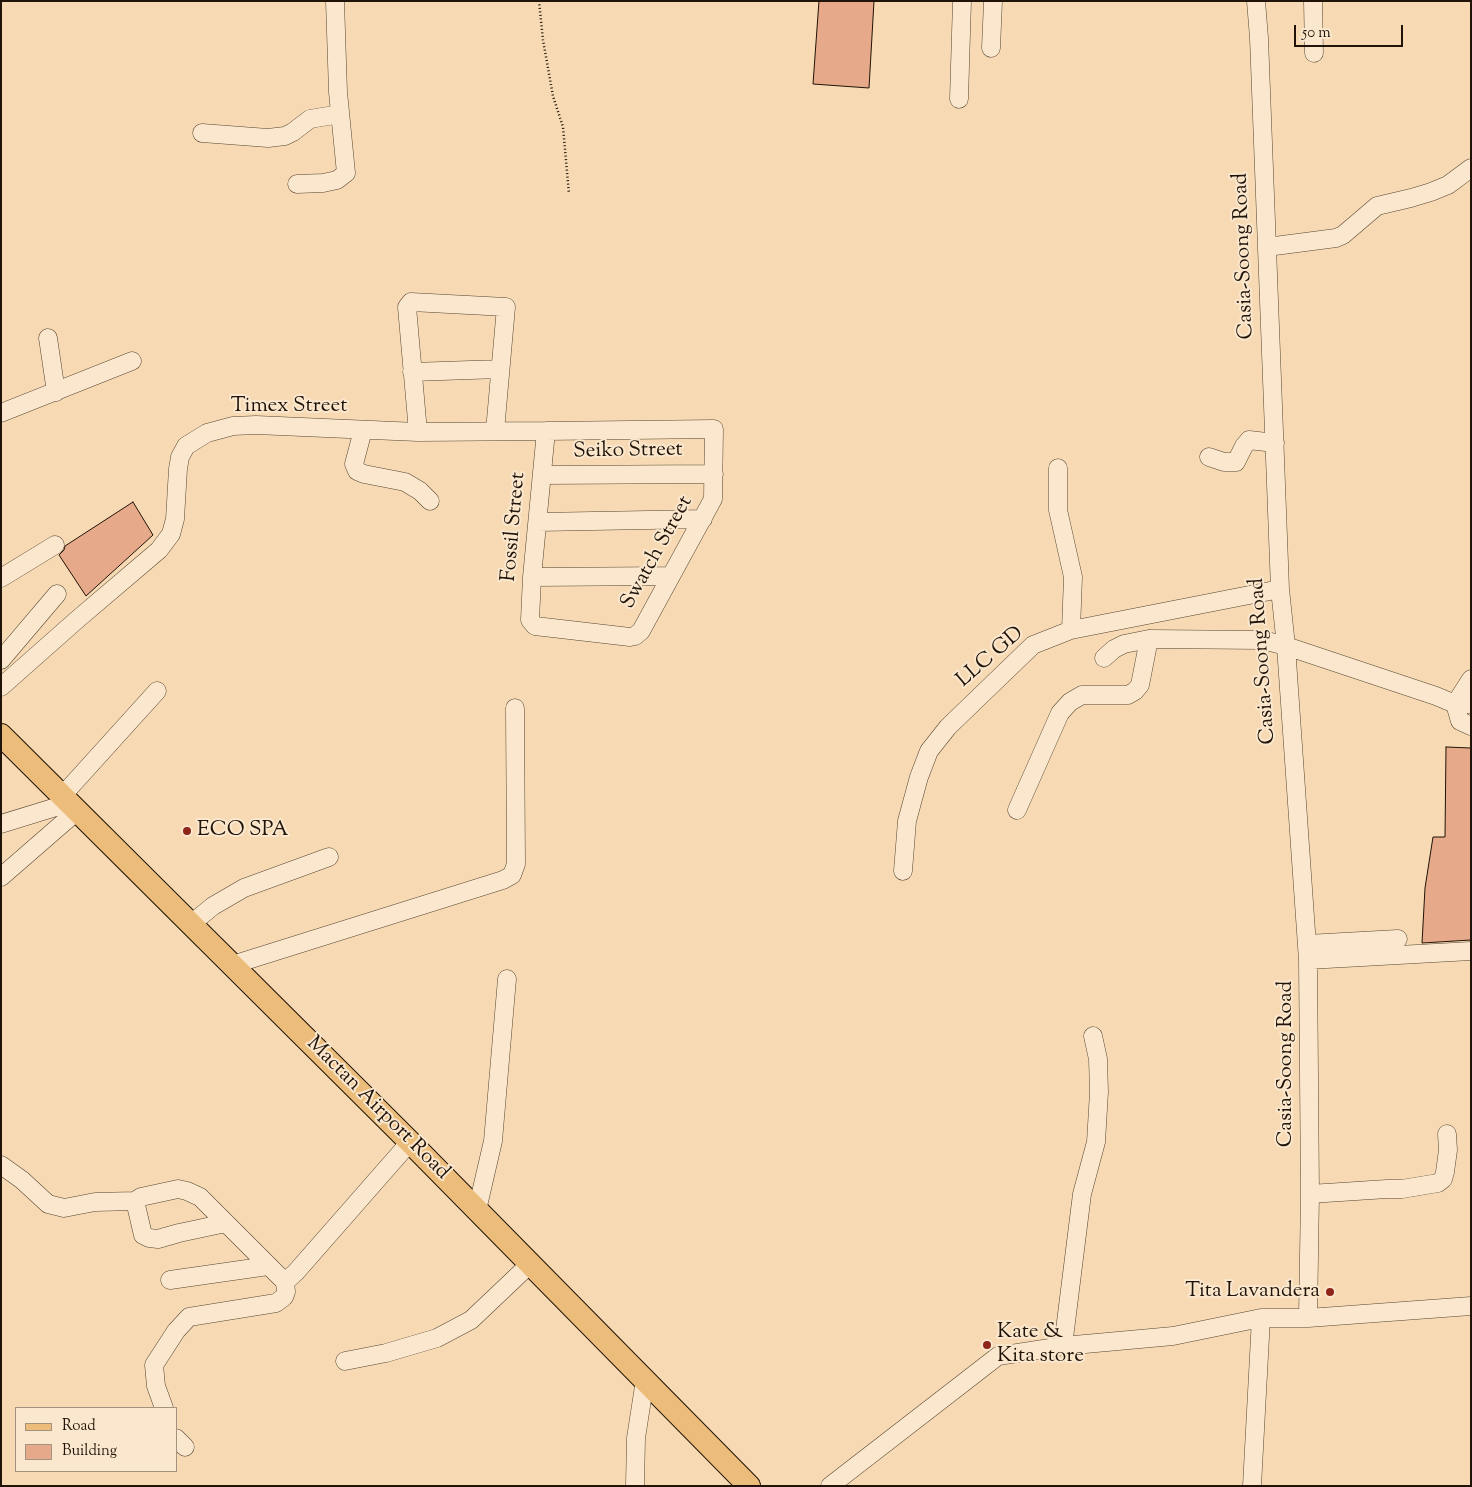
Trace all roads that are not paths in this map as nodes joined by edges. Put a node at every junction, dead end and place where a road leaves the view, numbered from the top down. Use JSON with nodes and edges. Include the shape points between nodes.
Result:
{"nodes":[{"id":1,"x":335,"y":1,"type":"edge"},
{"id":2,"x":962,"y":1,"type":"edge"},
{"id":3,"x":993,"y":1,"type":"edge"},
{"id":4,"x":1256,"y":1,"type":"edge"},
{"id":5,"x":1313,"y":1,"type":"edge"},
{"id":6,"x":990,"y":48,"type":"dead end"},
{"id":7,"x":1314,"y":54,"type":"dead end"},
{"id":8,"x":959,"y":99,"type":"dead end"},
{"id":9,"x":340,"y":114,"type":"junction"},
{"id":10,"x":202,"y":133,"type":"dead end"},
{"id":11,"x":1471,"y":168,"type":"edge"},
{"id":12,"x":297,"y":184,"type":"dead end"},
{"id":13,"x":1268,"y":247,"type":"junction"},
{"id":14,"x":48,"y":338,"type":"dead end"},
{"id":15,"x":132,"y":361,"type":"dead end"},
{"id":16,"x":500,"y":369,"type":"junction"},
{"id":17,"x":412,"y":372,"type":"junction"},
{"id":18,"x":56,"y":392,"type":"junction"},
{"id":19,"x":1,"y":413,"type":"edge"},
{"id":20,"x":714,"y":429,"type":"joint"},
{"id":21,"x":363,"y":430,"type":"junction"},
{"id":22,"x":495,"y":431,"type":"junction"},
{"id":23,"x":546,"y":431,"type":"junction"},
{"id":24,"x":418,"y":432,"type":"junction"},
{"id":25,"x":1275,"y":443,"type":"junction"},
{"id":26,"x":1209,"y":458,"type":"dead end"},
{"id":27,"x":1058,"y":468,"type":"dead end"},
{"id":28,"x":714,"y":474,"type":"junction"},
{"id":29,"x":542,"y":475,"type":"junction"},
{"id":30,"x":430,"y":501,"type":"dead end"},
{"id":31,"x":703,"y":519,"type":"junction"},
{"id":32,"x":538,"y":522,"type":"junction"},
{"id":33,"x":55,"y":544,"type":"dead end"},
{"id":34,"x":671,"y":576,"type":"junction"},
{"id":35,"x":532,"y":577,"type":"junction"},
{"id":36,"x":1,"y":578,"type":"edge"},
{"id":37,"x":1280,"y":590,"type":"junction"},
{"id":38,"x":57,"y":594,"type":"dead end"},
{"id":39,"x":535,"y":626,"type":"joint"},
{"id":40,"x":1071,"y":630,"type":"junction"},
{"id":41,"x":1149,"y":639,"type":"junction"},
{"id":42,"x":1286,"y":646,"type":"junction"},
{"id":43,"x":1104,"y":658,"type":"dead end"},
{"id":44,"x":1,"y":660,"type":"edge"},
{"id":45,"x":1471,"y":679,"type":"edge"},
{"id":46,"x":1,"y":687,"type":"edge"},
{"id":47,"x":158,"y":691,"type":"dead end"},
{"id":48,"x":1463,"y":704,"type":"edge"},
{"id":49,"x":515,"y":708,"type":"dead end"},
{"id":50,"x":1471,"y":726,"type":"edge"},
{"id":51,"x":1,"y":736,"type":"edge"},
{"id":52,"x":69,"y":803,"type":"junction"},
{"id":53,"x":1017,"y":810,"type":"dead end"},
{"id":54,"x":1,"y":824,"type":"edge"},
{"id":55,"x":329,"y":857,"type":"dead end"},
{"id":56,"x":903,"y":871,"type":"dead end"},
{"id":57,"x":1,"y":877,"type":"edge"},
{"id":58,"x":190,"y":924,"type":"junction"},
{"id":59,"x":1398,"y":939,"type":"dead end"},
{"id":60,"x":1471,"y":951,"type":"edge"},
{"id":61,"x":1308,"y":952,"type":"junction"},
{"id":62,"x":232,"y":965,"type":"junction"},
{"id":63,"x":507,"y":979,"type":"dead end"},
{"id":64,"x":1093,"y":1036,"type":"dead end"},
{"id":65,"x":1447,"y":1134,"type":"dead end"},
{"id":66,"x":410,"y":1142,"type":"junction"},
{"id":67,"x":1,"y":1165,"type":"edge"},
{"id":68,"x":1310,"y":1194,"type":"junction"},
{"id":69,"x":135,"y":1201,"type":"junction"},
{"id":70,"x":477,"y":1210,"type":"junction"},
{"id":71,"x":226,"y":1223,"type":"junction"},
{"id":72,"x":530,"y":1264,"type":"junction"},
{"id":73,"x":268,"y":1266,"type":"junction"},
{"id":74,"x":170,"y":1280,"type":"dead end"},
{"id":75,"x":285,"y":1282,"type":"junction"},
{"id":76,"x":1471,"y":1306,"type":"edge"},
{"id":77,"x":1261,"y":1318,"type":"junction"},
{"id":78,"x":1308,"y":1318,"type":"junction"},
{"id":79,"x":1064,"y":1346,"type":"junction"},
{"id":80,"x":344,"y":1361,"type":"dead end"},
{"id":81,"x":645,"y":1380,"type":"junction"},
{"id":82,"x":164,"y":1407,"type":"edge"},
{"id":83,"x":635,"y":1486,"type":"edge"},
{"id":84,"x":749,"y":1486,"type":"edge"},
{"id":85,"x":830,"y":1486,"type":"edge"},
{"id":86,"x":1252,"y":1486,"type":"edge"}],
"edges":[{"from":1,"to":9,"type":"street"},
{"from":2,"to":8,"type":"street"},
{"from":3,"to":6,"type":"street"},
{"from":4,"to":13,"type":"street","name":"Casia-Soong Road"},
{"from":5,"to":7,"type":"street"},
{"from":9,"to":10,"type":"street","via":[[310,119],[285,136],[268,138]]},
{"from":9,"to":12,"type":"street","via":[[346,173],[337,180]]},
{"from":11,"to":13,"type":"street","via":[[1448,185],[1431,192],[1377,206],[1336,238]]},
{"from":13,"to":25,"type":"street","name":"Casia-Soong Road"},
{"from":14,"to":18,"type":"street"},
{"from":15,"to":18,"type":"street"},
{"from":16,"to":17,"type":"street"},
{"from":16,"to":17,"type":"street","via":[[506,307],[411,302],[407,307]]},
{"from":16,"to":22,"type":"street"},
{"from":17,"to":24,"type":"street"},
{"from":18,"to":19,"type":"street"},
{"from":20,"to":23,"type":"street","name":"Timex Street"},
{"from":20,"to":28,"type":"street","name":"Swatch Street"},
{"from":21,"to":24,"type":"street","name":"Timex Street"},
{"from":21,"to":30,"type":"street","via":[[354,464],[357,471],[404,482]]},
{"from":21,"to":46,"type":"street","name":"Timex Street","via":[[233,426],[207,433],[186,446],[178,469],[173,527],[159,550]]},
{"from":22,"to":23,"type":"street","name":"Timex Street"},
{"from":22,"to":24,"type":"street","name":"Timex Street"},
{"from":23,"to":29,"type":"street","name":"Fossil Street"},
{"from":25,"to":26,"type":"street","via":[[1249,440],[1236,462]]},
{"from":25,"to":37,"type":"street","name":"Casia-Soong Road"},
{"from":27,"to":40,"type":"street","via":[[1058,510],[1073,577]]},
{"from":28,"to":29,"type":"street","name":"Seiko Street"},
{"from":28,"to":31,"type":"street","name":"Swatch Street","via":[[713,499]]},
{"from":29,"to":32,"type":"street","name":"Fossil Street"},
{"from":31,"to":32,"type":"street"},
{"from":31,"to":34,"type":"street","name":"Swatch Street"},
{"from":32,"to":35,"type":"street","name":"Fossil Street"},
{"from":33,"to":36,"type":"street"},
{"from":34,"to":35,"type":"street"},
{"from":34,"to":39,"type":"street","name":"Swatch Street","via":[[642,631],[635,636]]},
{"from":35,"to":39,"type":"street","name":"Fossil Street","via":[[530,620]]},
{"from":37,"to":40,"type":"street","name":"LLC GD"},
{"from":37,"to":42,"type":"street","name":"Casia-Soong Road"},
{"from":38,"to":44,"type":"street"},
{"from":40,"to":56,"type":"street","name":"LLC GD","via":[[1033,645],[948,727],[929,751],[907,821]]},
{"from":41,"to":42,"type":"street","via":[[1263,640]]},
{"from":41,"to":43,"type":"street","via":[[1124,644]]},
{"from":41,"to":53,"type":"street","via":[[1140,685],[1135,691],[1128,695],[1082,695],[1060,713]]},
{"from":42,"to":48,"type":"street"},
{"from":42,"to":61,"type":"street","name":"Casia-Soong Road"},
{"from":45,"to":48,"type":"street"},
{"from":47,"to":52,"type":"street"},
{"from":48,"to":50,"type":"street","via":[[1460,721]]},
{"from":49,"to":62,"type":"street","via":[[516,864],[512,875]]},
{"from":51,"to":52,"type":"main road","name":"Mactan Airport Road"},
{"from":52,"to":54,"type":"street"},
{"from":52,"to":57,"type":"street"},
{"from":52,"to":58,"type":"main road","name":"Mactan Airport Road"},
{"from":55,"to":58,"type":"street","via":[[244,888]]},
{"from":58,"to":62,"type":"main road","name":"Mactan Airport Road"},
{"from":59,"to":61,"type":"street"},
{"from":60,"to":61,"type":"street"},
{"from":61,"to":68,"type":"street","name":"Casia-Soong Road"},
{"from":62,"to":66,"type":"main road","name":"Mactan Airport Road"},
{"from":63,"to":70,"type":"street","via":[[494,1141]]},
{"from":64,"to":79,"type":"street","via":[[1098,1059],[1099,1092],[1096,1142],[1082,1194]]},
{"from":65,"to":68,"type":"street","via":[[1445,1172],[1438,1183],[1402,1189]]},
{"from":66,"to":70,"type":"main road","name":"Mactan Airport Road"},
{"from":66,"to":75,"type":"street"},
{"from":67,"to":69,"type":"street","via":[[48,1204],[64,1208],[95,1202]]},
{"from":68,"to":78,"type":"street","name":"Casia-Soong Road"},
{"from":69,"to":71,"type":"street","via":[[141,1196],[178,1189],[187,1191],[200,1197]]},
{"from":69,"to":71,"type":"street","via":[[143,1234],[149,1238],[158,1239]]},
{"from":70,"to":72,"type":"main road","name":"Mactan Airport Road"},
{"from":71,"to":73,"type":"street"},
{"from":72,"to":80,"type":"street","via":[[471,1320],[437,1338]]},
{"from":72,"to":81,"type":"main road","name":"Mactan Airport Road"},
{"from":73,"to":74,"type":"street"},
{"from":73,"to":75,"type":"street"},
{"from":75,"to":82,"type":"street","via":[[284,1297],[276,1303],[189,1317],[176,1330],[154,1365],[156,1386]]},
{"from":76,"to":78,"type":"street"},
{"from":77,"to":78,"type":"street"},
{"from":77,"to":79,"type":"street","via":[[1173,1336]]},
{"from":77,"to":86,"type":"street"},
{"from":79,"to":85,"type":"street","via":[[998,1356]]},
{"from":81,"to":83,"type":"street","via":[[636,1438]]},
{"from":81,"to":84,"type":"main road","name":"Mactan Airport Road"}]}
